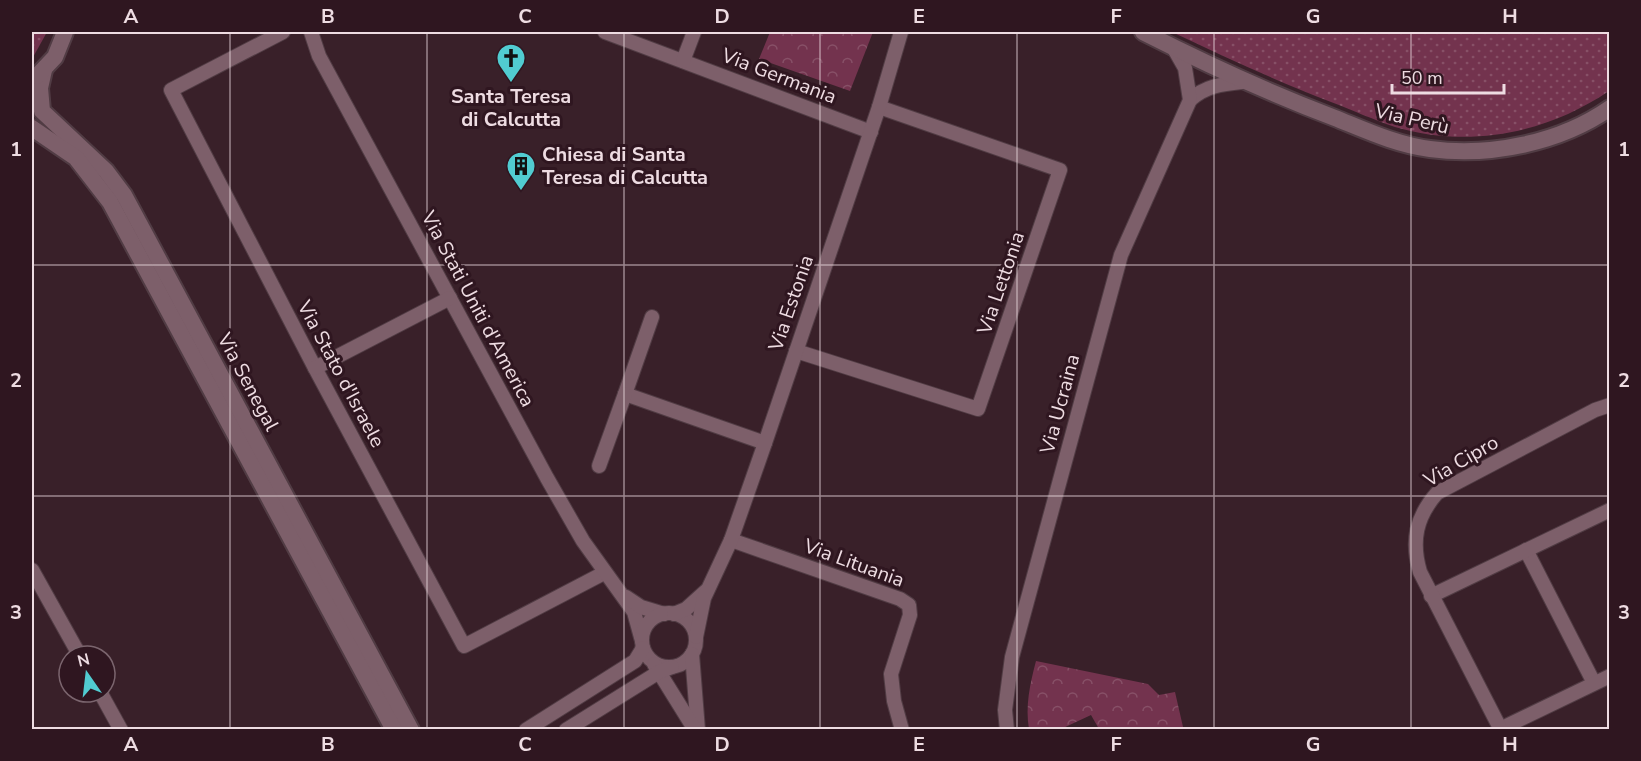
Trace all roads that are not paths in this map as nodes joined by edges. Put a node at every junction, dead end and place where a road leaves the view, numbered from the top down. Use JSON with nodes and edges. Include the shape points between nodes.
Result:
{"nodes":[{"id":1,"x":65,"y":32,"type":"edge"},
{"id":2,"x":283,"y":32,"type":"edge"},
{"id":3,"x":311,"y":32,"type":"edge"},
{"id":4,"x":605,"y":32,"type":"edge"},
{"id":5,"x":694,"y":32,"type":"edge"},
{"id":6,"x":901,"y":32,"type":"edge"},
{"id":7,"x":1143,"y":32,"type":"edge"},
{"id":8,"x":1173,"y":47,"type":"junction"},
{"id":9,"x":683,"y":61,"type":"junction"},
{"id":10,"x":38,"y":75,"type":"edge"},
{"id":11,"x":1242,"y":82,"type":"junction"},
{"id":12,"x":1190,"y":100,"type":"junction"},
{"id":13,"x":879,"y":107,"type":"junction"},
{"id":14,"x":1610,"y":108,"type":"edge"},
{"id":15,"x":32,"y":128,"type":"edge"},
{"id":16,"x":871,"y":132,"type":"junction"},
{"id":17,"x":450,"y":298,"type":"junction"},
{"id":18,"x":652,"y":317,"type":"dead end"},
{"id":19,"x":796,"y":351,"type":"junction"},
{"id":20,"x":315,"y":368,"type":"junction"},
{"id":21,"x":625,"y":394,"type":"junction"},
{"id":22,"x":1610,"y":405,"type":"edge"},
{"id":23,"x":765,"y":443,"type":"junction"},
{"id":24,"x":599,"y":466,"type":"dead end"},
{"id":25,"x":1610,"y":510,"type":"edge"},
{"id":26,"x":731,"y":540,"type":"junction"},
{"id":27,"x":1526,"y":550,"type":"junction"},
{"id":28,"x":32,"y":570,"type":"edge"},
{"id":29,"x":604,"y":573,"type":"junction"},
{"id":30,"x":711,"y":585,"type":"junction"},
{"id":31,"x":625,"y":596,"type":"junction"},
{"id":32,"x":1431,"y":596,"type":"junction"},
{"id":33,"x":669,"y":614,"type":"junction"},
{"id":34,"x":696,"y":637,"type":"junction"},
{"id":35,"x":73,"y":644,"type":"edge"},
{"id":36,"x":643,"y":644,"type":"junction"},
{"id":37,"x":692,"y":654,"type":"junction"},
{"id":38,"x":659,"y":671,"type":"junction"},
{"id":39,"x":1610,"y":676,"type":"edge"},
{"id":40,"x":1594,"y":683,"type":"junction"},
{"id":41,"x":107,"y":704,"type":"edge"},
{"id":42,"x":121,"y":729,"type":"edge"},
{"id":43,"x":394,"y":729,"type":"edge"},
{"id":44,"x":411,"y":729,"type":"edge"},
{"id":45,"x":526,"y":729,"type":"edge"},
{"id":46,"x":566,"y":729,"type":"edge"},
{"id":47,"x":697,"y":729,"type":"edge"},
{"id":48,"x":902,"y":729,"type":"edge"},
{"id":49,"x":1007,"y":729,"type":"edge"},
{"id":50,"x":1501,"y":729,"type":"edge"}],
"edges":[{"from":1,"to":10,"type":"main road","via":[[55,57]]},
{"from":2,"to":20,"type":"street","name":"Via Stato d'Israele","via":[[171,90]]},
{"from":3,"to":17,"type":"street","name":"Via Stati Uniti d'America","via":[[319,56]]},
{"from":4,"to":9,"type":"street","name":"Via Germania"},
{"from":5,"to":9,"type":"street"},
{"from":6,"to":13,"type":"street","name":"Via Estonia"},
{"from":7,"to":8,"type":"main road"},
{"from":8,"to":11,"type":"main road","name":"Via Perù"},
{"from":8,"to":12,"type":"street","via":[[1187,74]]},
{"from":9,"to":16,"type":"street","name":"Via Germania"},
{"from":10,"to":44,"type":"main road","name":"Via Senegal","via":[[42,111],[106,171],[124,195]]},
{"from":11,"to":12,"type":"street","via":[[1211,87]]},
{"from":11,"to":14,"type":"main road","name":"Via Perù","via":[[1374,134],[1429,149],[1455,151],[1496,149],[1552,136]]},
{"from":12,"to":49,"type":"street","name":"Via Ucraina","via":[[1121,255],[1012,657],[1005,710]]},
{"from":13,"to":16,"type":"street","name":"Via Estonia"},
{"from":13,"to":19,"type":"street","name":"Via Lettonia","via":[[1060,170],[978,409]]},
{"from":15,"to":43,"type":"main road","name":"Via Senegal","via":[[76,158],[110,202]]},
{"from":16,"to":19,"type":"street","name":"Via Estonia"},
{"from":17,"to":20,"type":"street"},
{"from":17,"to":29,"type":"street","name":"Via Stati Uniti d'America","via":[[547,478]]},
{"from":18,"to":21,"type":"street"},
{"from":19,"to":23,"type":"street","name":"Via Estonia"},
{"from":20,"to":29,"type":"street","name":"Via Stato d'Israele","via":[[464,646]]},
{"from":21,"to":23,"type":"street"},
{"from":21,"to":24,"type":"street"},
{"from":22,"to":32,"type":"street","name":"Via Cipro","via":[[1437,493],[1423,509],[1414,540],[1415,554]]},
{"from":23,"to":26,"type":"street","name":"Via Estonia"},
{"from":25,"to":27,"type":"street"},
{"from":26,"to":30,"type":"street","name":"Via Estonia"},
{"from":26,"to":48,"type":"street","name":"Via Lituania","via":[[909,605],[910,615],[891,674]]},
{"from":27,"to":32,"type":"street"},
{"from":27,"to":40,"type":"street"},
{"from":28,"to":35,"type":"street"},
{"from":29,"to":31,"type":"street","name":"Via Stati Uniti d'America"},
{"from":30,"to":33,"type":"street","name":"Via Estonia","via":[[686,609]]},
{"from":30,"to":34,"type":"street","name":"Via Estonia","via":[[704,598]]},
{"from":31,"to":33,"type":"street","name":"Via Stati Uniti d'America","via":[[641,607]]},
{"from":31,"to":36,"type":"street","name":"Via Stati Uniti d'America","via":[[640,625]]},
{"from":32,"to":50,"type":"street","name":"Via Cipro"},
{"from":33,"to":34,"type":"street","via":[[689,622]]},
{"from":33,"to":36,"type":"street","via":[[648,623]]},
{"from":34,"to":37,"type":"street"},
{"from":36,"to":38,"type":"street"},
{"from":36,"to":45,"type":"street","via":[[635,661]]},
{"from":37,"to":38,"type":"street","via":[[687,660]]},
{"from":37,"to":47,"type":"street"},
{"from":38,"to":46,"type":"street"},
{"from":38,"to":47,"type":"street"},
{"from":39,"to":40,"type":"street"},
{"from":40,"to":50,"type":"street"},
{"from":41,"to":42,"type":"street"}]}
